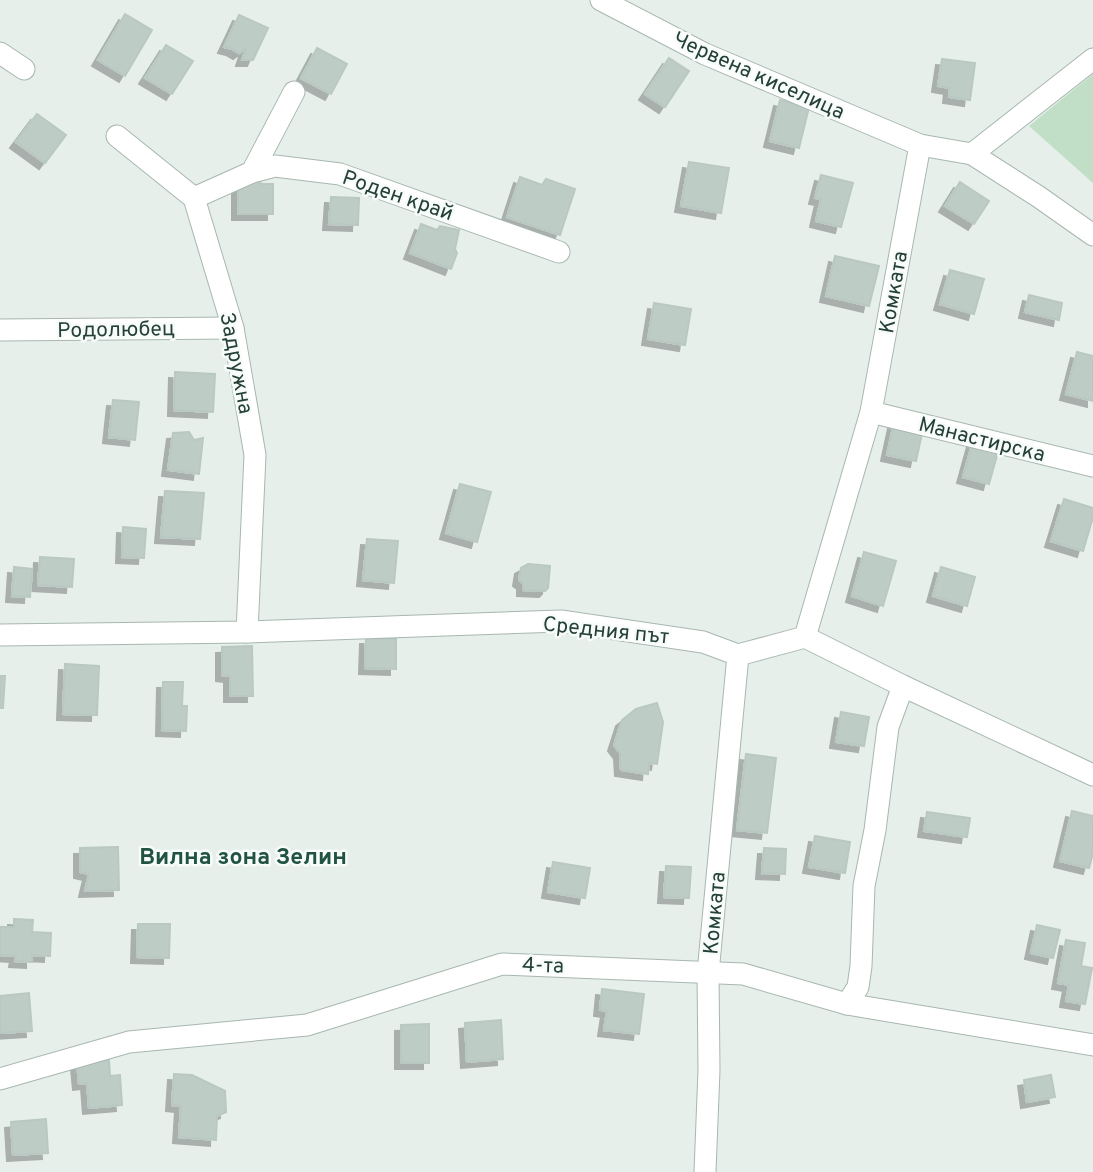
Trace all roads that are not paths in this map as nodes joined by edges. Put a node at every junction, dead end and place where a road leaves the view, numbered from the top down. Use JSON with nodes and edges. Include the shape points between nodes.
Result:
{"nodes":[{"id":1,"x":601,"y":0,"type":"edge"},
{"id":2,"x":0,"y":53,"type":"edge"},
{"id":3,"x":1093,"y":59,"type":"edge"},
{"id":4,"x":23,"y":69,"type":"dead end"},
{"id":5,"x":294,"y":92,"type":"dead end"},
{"id":6,"x":117,"y":136,"type":"dead end"},
{"id":7,"x":920,"y":145,"type":"junction"},
{"id":8,"x":972,"y":154,"type":"junction"},
{"id":9,"x":252,"y":172,"type":"junction"},
{"id":10,"x":194,"y":198,"type":"junction"},
{"id":11,"x":1093,"y":235,"type":"edge"},
{"id":12,"x":559,"y":252,"type":"dead end"},
{"id":13,"x":233,"y":328,"type":"junction"},
{"id":14,"x":0,"y":330,"type":"edge"},
{"id":15,"x":871,"y":412,"type":"junction"},
{"id":16,"x":1093,"y":467,"type":"edge"},
{"id":17,"x":247,"y":632,"type":"junction"},
{"id":18,"x":0,"y":635,"type":"edge"},
{"id":19,"x":806,"y":637,"type":"junction"},
{"id":20,"x":738,"y":655,"type":"junction"},
{"id":21,"x":903,"y":685,"type":"junction"},
{"id":22,"x":1093,"y":775,"type":"edge"},
{"id":23,"x":708,"y":973,"type":"junction"},
{"id":24,"x":846,"y":1004,"type":"junction"},
{"id":25,"x":1093,"y":1045,"type":"edge"},
{"id":26,"x":0,"y":1079,"type":"edge"},
{"id":27,"x":705,"y":1172,"type":"edge"}],
"edges":[{"from":1,"to":7,"type":"street","name":"Червена киселица","via":[[705,54]]},
{"from":2,"to":4,"type":"street"},
{"from":3,"to":8,"type":"street"},
{"from":5,"to":9,"type":"street"},
{"from":6,"to":10,"type":"street"},
{"from":7,"to":8,"type":"street"},
{"from":7,"to":15,"type":"street","name":"Комката"},
{"from":8,"to":11,"type":"street"},
{"from":9,"to":10,"type":"street","name":"Роден край"},
{"from":9,"to":12,"type":"street","name":"Роден край","via":[[275,166],[340,174]]},
{"from":10,"to":13,"type":"street","name":"Задружна"},
{"from":13,"to":14,"type":"street","name":"Родолюбец"},
{"from":13,"to":17,"type":"street","name":"Задружна","via":[[255,455]]},
{"from":15,"to":16,"type":"street","name":"Манастирска"},
{"from":15,"to":19,"type":"street","name":"Комката"},
{"from":17,"to":18,"type":"street","name":"Средния път"},
{"from":17,"to":20,"type":"street","name":"Средния път","via":[[561,621],[703,642]]},
{"from":19,"to":20,"type":"street"},
{"from":19,"to":21,"type":"street"},
{"from":20,"to":23,"type":"street","name":"Комката"},
{"from":21,"to":22,"type":"street"},
{"from":21,"to":24,"type":"street","via":[[888,727],[864,886],[858,987]]},
{"from":23,"to":24,"type":"street","name":"4-та","via":[[743,974]]},
{"from":23,"to":26,"type":"street","name":"4-та","via":[[502,964],[307,1025],[130,1042]]},
{"from":23,"to":27,"type":"street","name":"Комката"},
{"from":24,"to":25,"type":"street","name":"4-та"}]}
